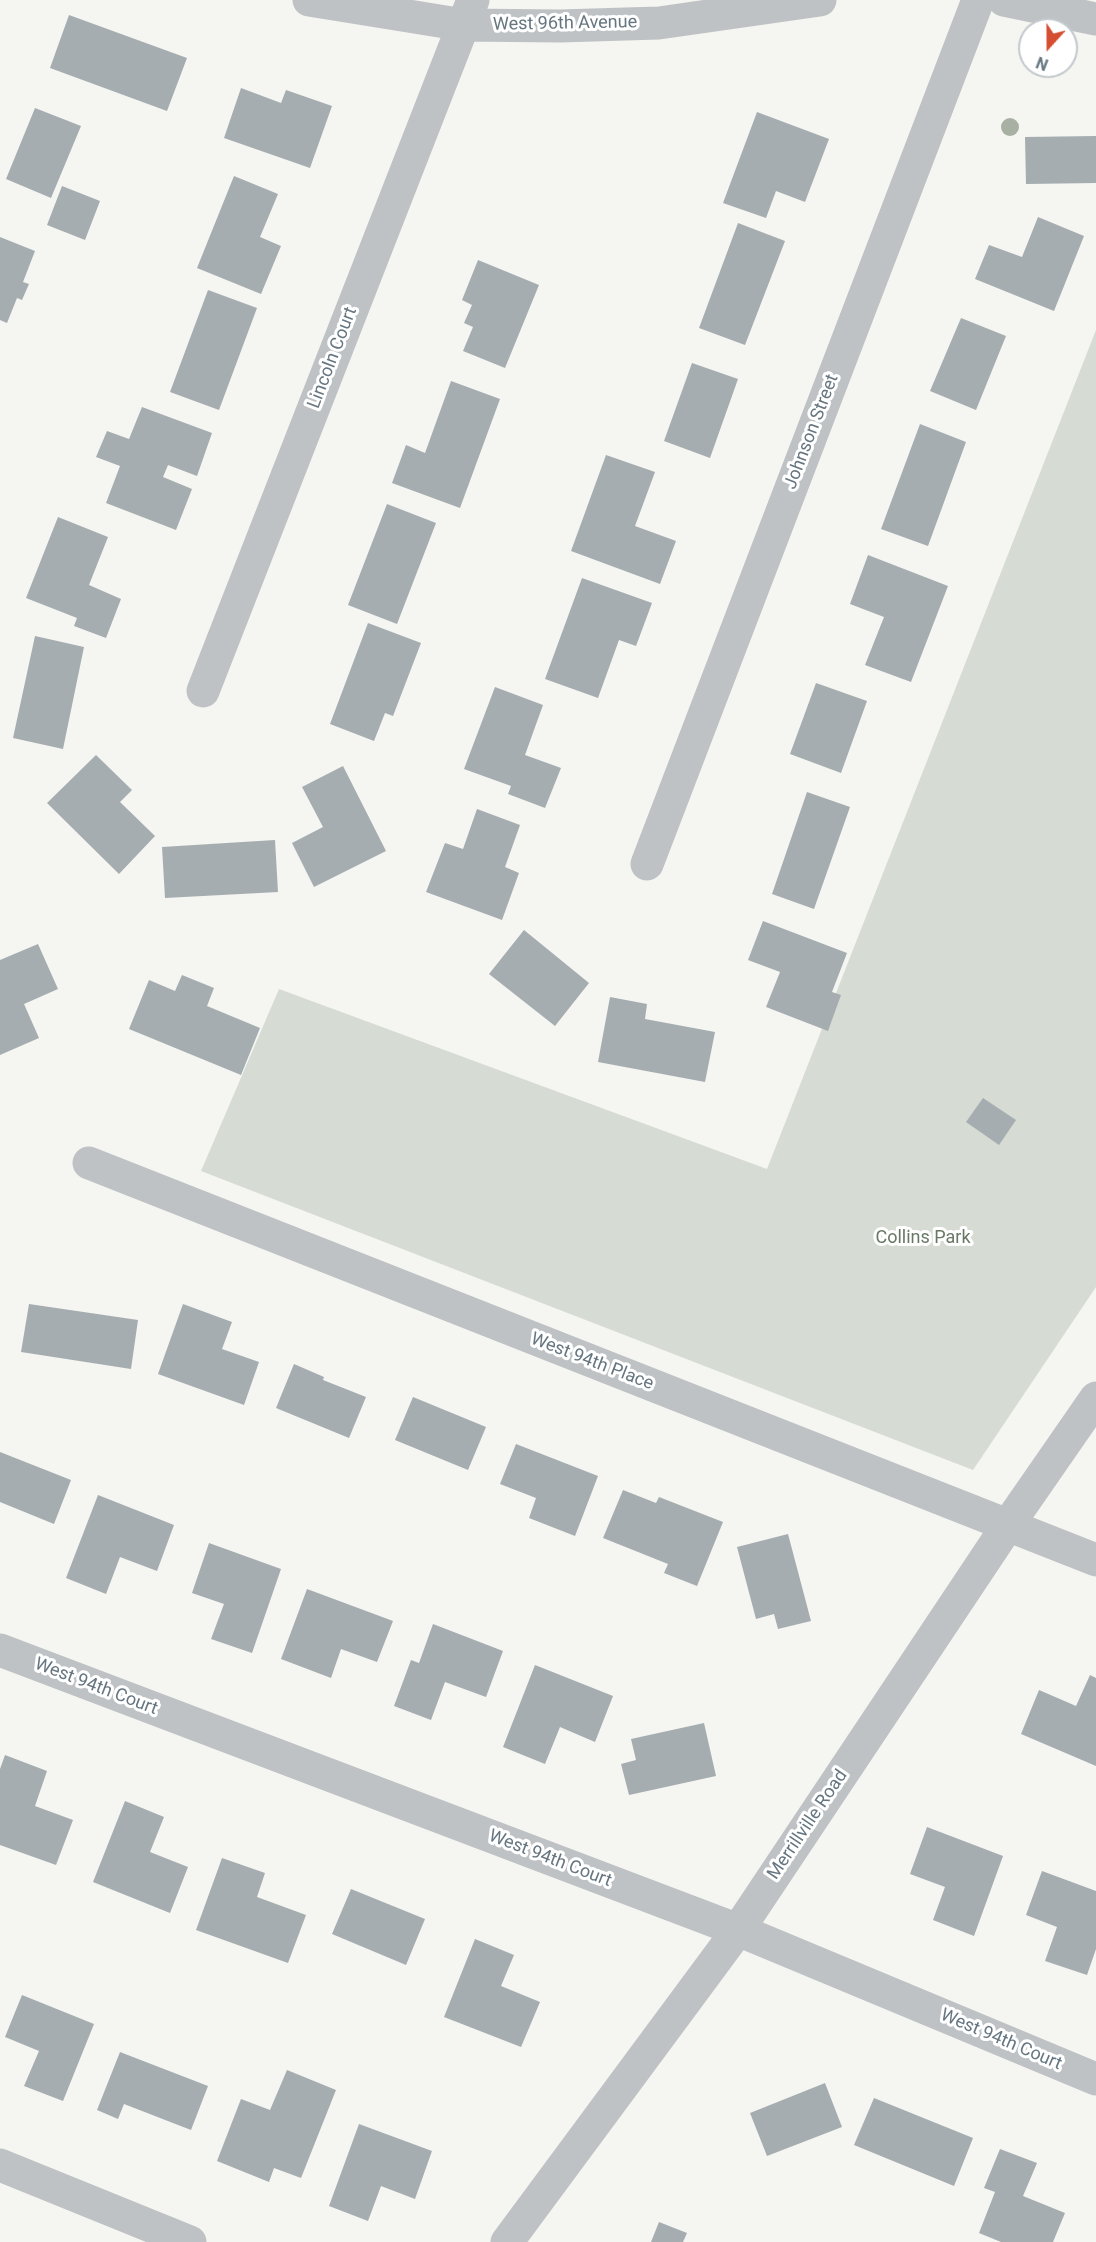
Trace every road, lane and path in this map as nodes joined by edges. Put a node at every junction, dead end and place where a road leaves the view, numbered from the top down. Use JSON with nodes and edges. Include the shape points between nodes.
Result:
{"nodes":[{"id":1,"x":309,"y":0,"type":"edge"},
{"id":2,"x":820,"y":0,"type":"edge"},
{"id":3,"x":978,"y":0,"type":"edge"},
{"id":4,"x":1004,"y":0,"type":"edge"},
{"id":5,"x":468,"y":12,"type":"edge"},
{"id":6,"x":1096,"y":19,"type":"edge"},
{"id":7,"x":203,"y":691,"type":"dead end"},
{"id":8,"x":647,"y":864,"type":"dead end"},
{"id":9,"x":89,"y":1163,"type":"dead end"},
{"id":10,"x":1096,"y":1398,"type":"edge"},
{"id":11,"x":1008,"y":1525,"type":"junction"},
{"id":12,"x":1096,"y":1560,"type":"edge"},
{"id":13,"x":0,"y":1650,"type":"edge"},
{"id":14,"x":738,"y":1930,"type":"junction"},
{"id":15,"x":1096,"y":2079,"type":"edge"},
{"id":16,"x":0,"y":2165,"type":"edge"},
{"id":17,"x":190,"y":2242,"type":"edge"},
{"id":18,"x":507,"y":2242,"type":"edge"}],
"edges":[{"from":1,"to":5,"type":"street","name":"West 96th Avenue"},
{"from":2,"to":5,"type":"street","name":"West 96th Avenue","via":[[659,23],[560,26]]},
{"from":3,"to":8,"type":"street","name":"Johnson Street"},
{"from":4,"to":6,"type":"street"},
{"from":5,"to":7,"type":"street","name":"Lincoln Court"},
{"from":9,"to":11,"type":"street","name":"West 94th Place"},
{"from":10,"to":11,"type":"street","name":"Merrillville Road"},
{"from":11,"to":12,"type":"street","name":"West 94th Place"},
{"from":11,"to":14,"type":"street","name":"Merrillville Road"},
{"from":13,"to":14,"type":"street","name":"West 94th Court"},
{"from":14,"to":15,"type":"street","name":"West 94th Court"},
{"from":14,"to":18,"type":"street","name":"Merrillville Road"},
{"from":16,"to":17,"type":"street"}]}
